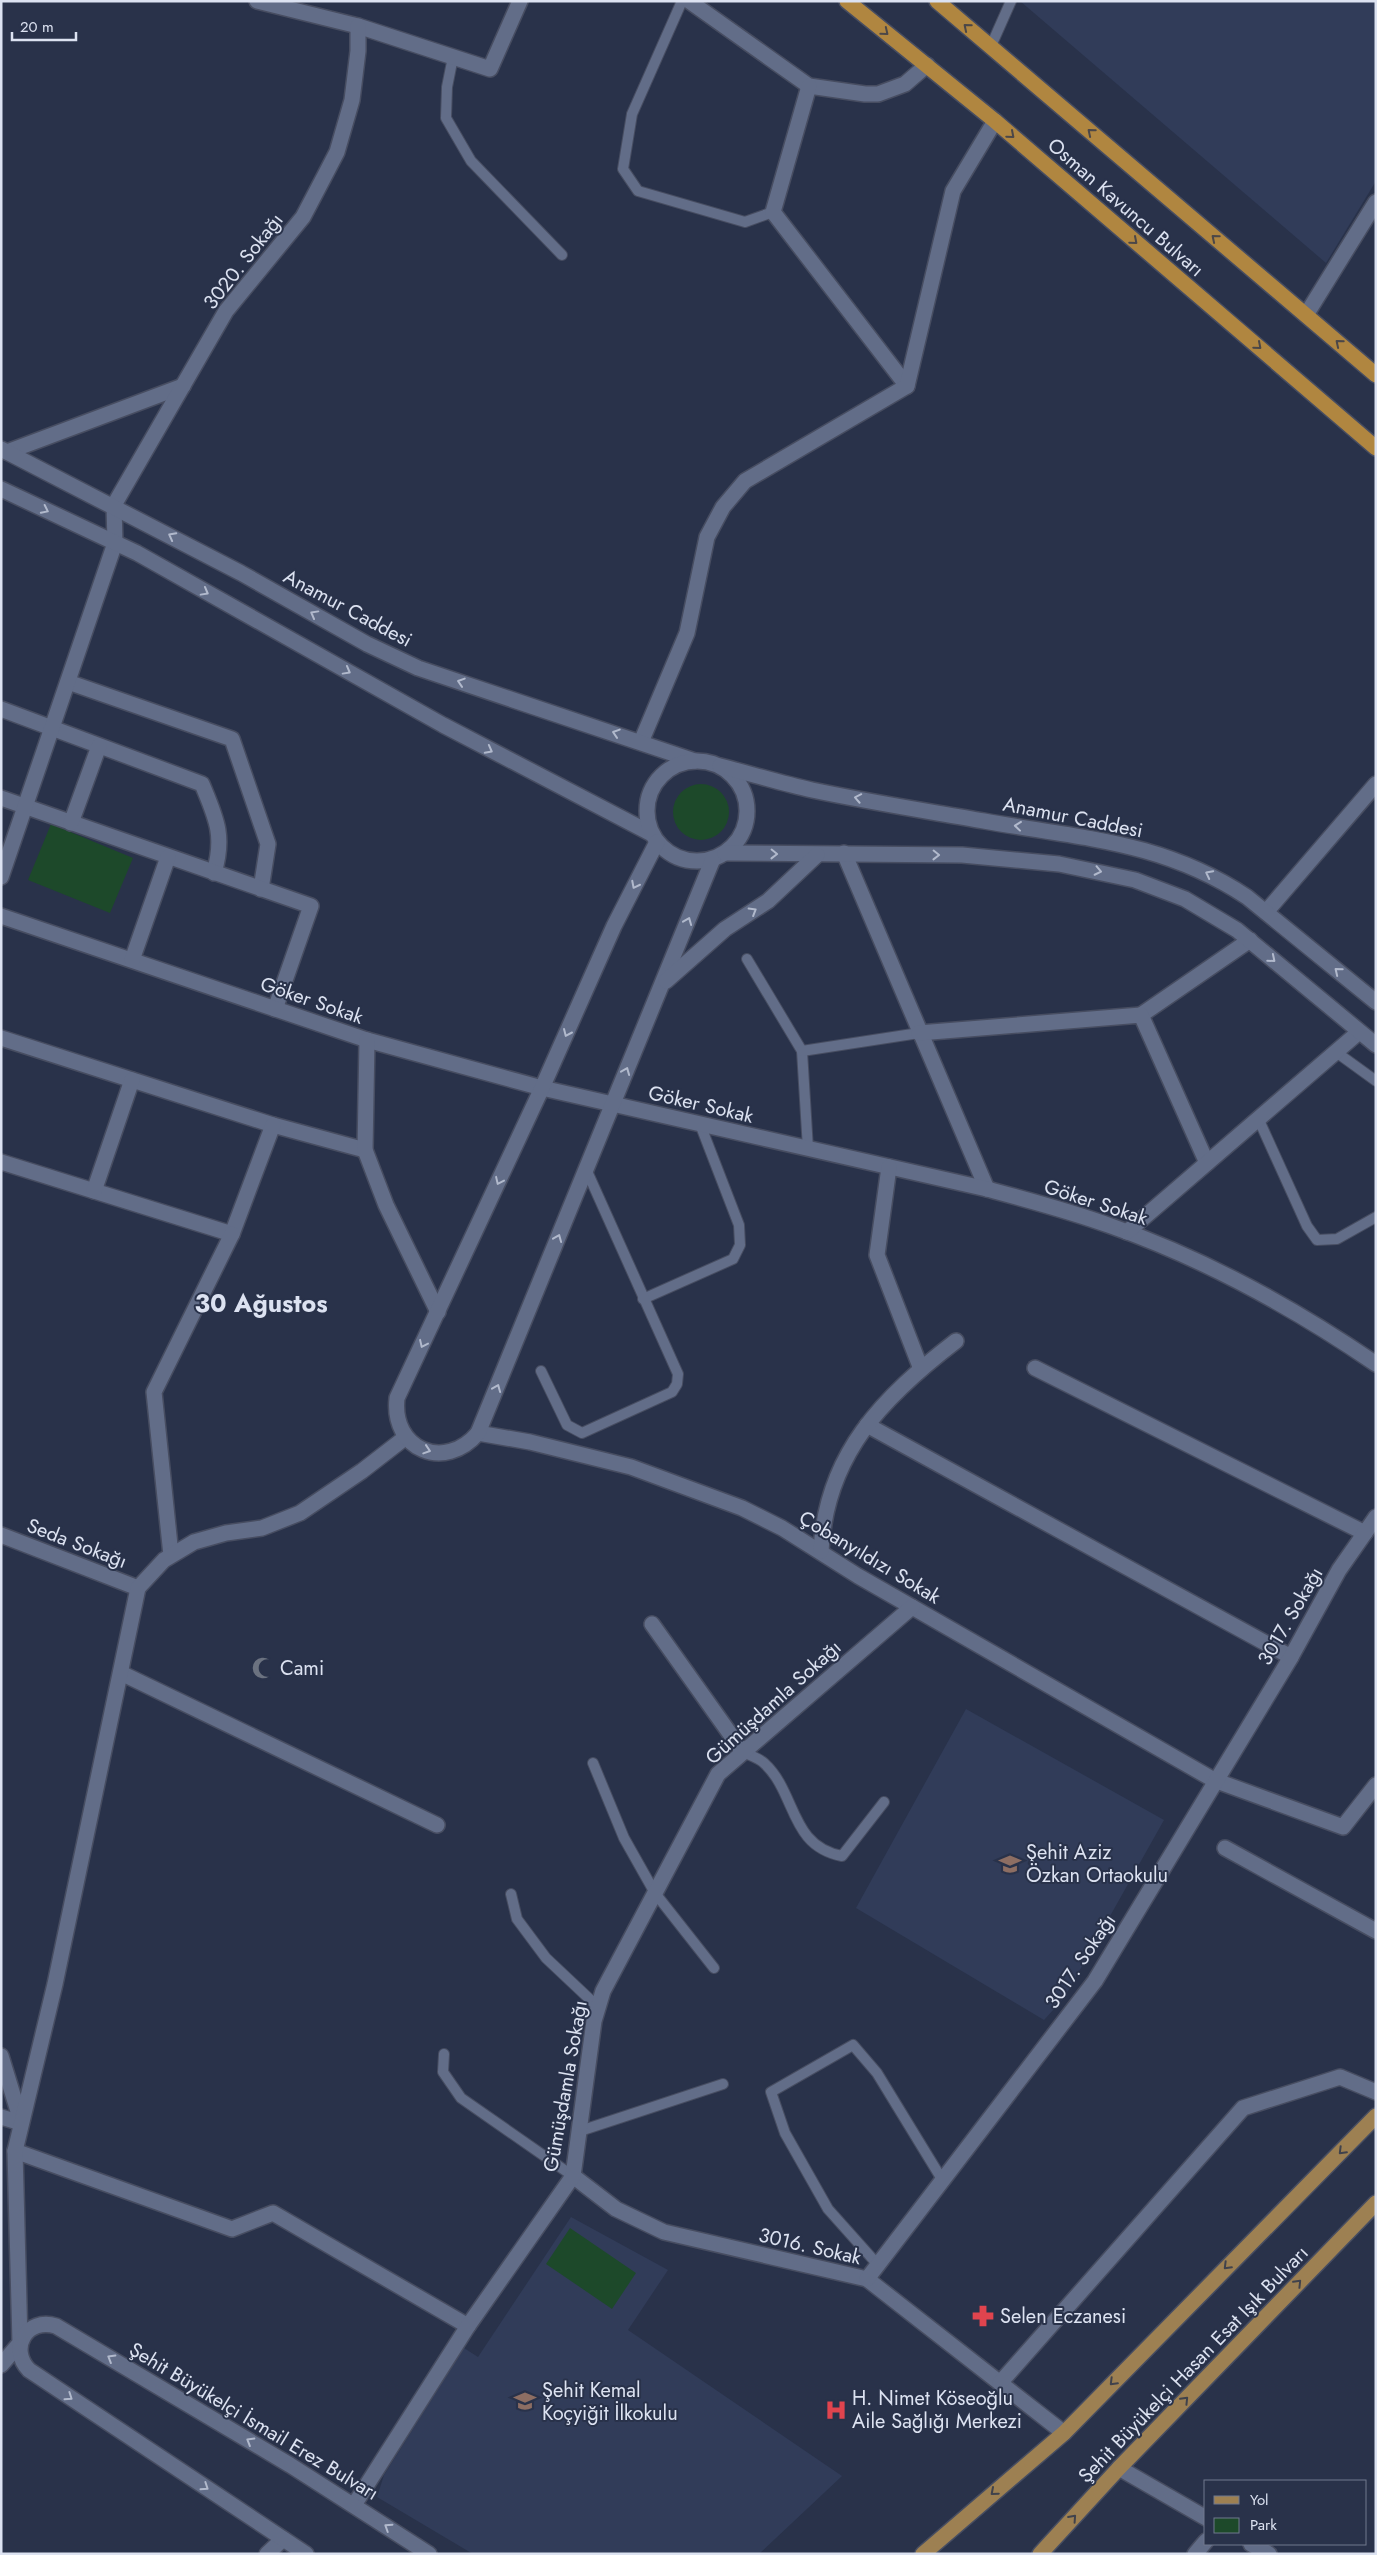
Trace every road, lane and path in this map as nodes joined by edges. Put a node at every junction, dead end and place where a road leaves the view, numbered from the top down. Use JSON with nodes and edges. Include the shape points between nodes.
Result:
{"nodes":[{"id":1,"x":257,"y":1,"type":"edge"},
{"id":2,"x":520,"y":1,"type":"edge"},
{"id":3,"x":682,"y":1,"type":"edge"},
{"id":4,"x":689,"y":1,"type":"edge"},
{"id":5,"x":847,"y":1,"type":"edge"},
{"id":6,"x":937,"y":1,"type":"edge"},
{"id":7,"x":1011,"y":1,"type":"edge"},
{"id":8,"x":358,"y":26,"type":"junction"},
{"id":9,"x":991,"y":46,"type":"junction"},
{"id":10,"x":453,"y":57,"type":"junction"},
{"id":11,"x":927,"y":65,"type":"junction"},
{"id":12,"x":808,"y":86,"type":"junction"},
{"id":13,"x":995,"y":121,"type":"junction"},
{"id":14,"x":1376,"y":202,"type":"edge"},
{"id":15,"x":773,"y":212,"type":"junction"},
{"id":16,"x":562,"y":255,"type":"dead end"},
{"id":17,"x":1306,"y":315,"type":"junction"},
{"id":18,"x":1375,"y":371,"type":"edge"},
{"id":19,"x":183,"y":386,"type":"junction"},
{"id":20,"x":908,"y":386,"type":"junction"},
{"id":21,"x":1376,"y":448,"type":"edge"},
{"id":22,"x":4,"y":450,"type":"edge"},
{"id":23,"x":1,"y":489,"type":"edge"},
{"id":24,"x":114,"y":505,"type":"junction"},
{"id":25,"x":115,"y":543,"type":"junction"},
{"id":26,"x":68,"y":682,"type":"junction"},
{"id":27,"x":1,"y":709,"type":"edge"},
{"id":28,"x":52,"y":728,"type":"junction"},
{"id":29,"x":640,"y":742,"type":"junction"},
{"id":30,"x":99,"y":746,"type":"junction"},
{"id":31,"x":695,"y":761,"type":"junction"},
{"id":32,"x":720,"y":766,"type":"junction"},
{"id":33,"x":1376,"y":784,"type":"edge"},
{"id":34,"x":1,"y":798,"type":"edge"},
{"id":35,"x":25,"y":807,"type":"junction"},
{"id":36,"x":71,"y":823,"type":"junction"},
{"id":37,"x":655,"y":838,"type":"junction"},
{"id":38,"x":844,"y":853,"type":"junction"},
{"id":39,"x":817,"y":855,"type":"junction"},
{"id":40,"x":719,"y":856,"type":"junction"},
{"id":41,"x":168,"y":857,"type":"junction"},
{"id":42,"x":214,"y":873,"type":"junction"},
{"id":43,"x":1,"y":876,"type":"edge"},
{"id":44,"x":261,"y":889,"type":"junction"},
{"id":45,"x":1266,"y":912,"type":"junction"},
{"id":46,"x":1,"y":916,"type":"edge"},
{"id":47,"x":1250,"y":940,"type":"junction"},
{"id":48,"x":748,"y":959,"type":"dead end"},
{"id":49,"x":132,"y":960,"type":"junction"},
{"id":50,"x":661,"y":985,"type":"junction"},
{"id":51,"x":1376,"y":1002,"type":"edge"},
{"id":52,"x":276,"y":1009,"type":"junction"},
{"id":53,"x":1141,"y":1015,"type":"junction"},
{"id":54,"x":1359,"y":1032,"type":"junction"},
{"id":55,"x":919,"y":1033,"type":"junction"},
{"id":56,"x":1,"y":1038,"type":"edge"},
{"id":57,"x":367,"y":1040,"type":"junction"},
{"id":58,"x":1376,"y":1045,"type":"edge"},
{"id":59,"x":802,"y":1051,"type":"junction"},
{"id":60,"x":1336,"y":1052,"type":"junction"},
{"id":61,"x":132,"y":1080,"type":"junction"},
{"id":62,"x":1376,"y":1081,"type":"edge"},
{"id":63,"x":542,"y":1088,"type":"junction"},
{"id":64,"x":612,"y":1105,"type":"junction"},
{"id":65,"x":1258,"y":1118,"type":"junction"},
{"id":66,"x":700,"y":1124,"type":"junction"},
{"id":67,"x":273,"y":1125,"type":"junction"},
{"id":68,"x":808,"y":1149,"type":"junction"},
{"id":69,"x":366,"y":1150,"type":"junction"},
{"id":70,"x":1,"y":1162,"type":"edge"},
{"id":71,"x":1207,"y":1163,"type":"junction"},
{"id":72,"x":889,"y":1167,"type":"junction"},
{"id":73,"x":586,"y":1169,"type":"junction"},
{"id":74,"x":987,"y":1189,"type":"junction"},
{"id":75,"x":94,"y":1191,"type":"junction"},
{"id":76,"x":1376,"y":1217,"type":"edge"},
{"id":77,"x":1127,"y":1232,"type":"junction"},
{"id":78,"x":232,"y":1234,"type":"junction"},
{"id":79,"x":643,"y":1298,"type":"junction"},
{"id":80,"x":438,"y":1312,"type":"junction"},
{"id":81,"x":956,"y":1341,"type":"dead end"},
{"id":82,"x":1376,"y":1364,"type":"edge"},
{"id":83,"x":1035,"y":1368,"type":"dead end"},
{"id":84,"x":921,"y":1369,"type":"junction"},
{"id":85,"x":541,"y":1371,"type":"dead end"},
{"id":86,"x":867,"y":1425,"type":"junction"},
{"id":87,"x":478,"y":1433,"type":"junction"},
{"id":88,"x":406,"y":1437,"type":"junction"},
{"id":89,"x":1376,"y":1517,"type":"edge"},
{"id":90,"x":1364,"y":1533,"type":"junction"},
{"id":91,"x":1,"y":1535,"type":"edge"},
{"id":92,"x":821,"y":1551,"type":"junction"},
{"id":93,"x":171,"y":1556,"type":"junction"},
{"id":94,"x":138,"y":1588,"type":"junction"},
{"id":95,"x":912,"y":1608,"type":"junction"},
{"id":96,"x":652,"y":1624,"type":"dead end"},
{"id":97,"x":1291,"y":1657,"type":"junction"},
{"id":98,"x":121,"y":1673,"type":"junction"},
{"id":99,"x":743,"y":1752,"type":"junction"},
{"id":100,"x":593,"y":1763,"type":"dead end"},
{"id":101,"x":1214,"y":1780,"type":"junction"},
{"id":102,"x":1376,"y":1784,"type":"edge"},
{"id":103,"x":884,"y":1802,"type":"dead end"},
{"id":104,"x":436,"y":1825,"type":"dead end"},
{"id":105,"x":1225,"y":1848,"type":"dead end"},
{"id":106,"x":655,"y":1893,"type":"junction"},
{"id":107,"x":510,"y":1894,"type":"dead end"},
{"id":108,"x":1376,"y":1931,"type":"edge"},
{"id":109,"x":714,"y":1968,"type":"dead end"},
{"id":110,"x":598,"y":2007,"type":"junction"},
{"id":111,"x":444,"y":2054,"type":"dead end"},
{"id":112,"x":1,"y":2056,"type":"edge"},
{"id":113,"x":722,"y":2084,"type":"dead end"},
{"id":114,"x":1376,"y":2092,"type":"edge"},
{"id":115,"x":1376,"y":2116,"type":"edge"},
{"id":116,"x":1,"y":2117,"type":"edge"},
{"id":117,"x":21,"y":2123,"type":"junction"},
{"id":118,"x":580,"y":2131,"type":"junction"},
{"id":119,"x":15,"y":2151,"type":"junction"},
{"id":120,"x":573,"y":2176,"type":"junction"},
{"id":121,"x":943,"y":2181,"type":"junction"},
{"id":122,"x":1376,"y":2203,"type":"edge"},
{"id":123,"x":878,"y":2264,"type":"junction"},
{"id":124,"x":867,"y":2280,"type":"junction"},
{"id":125,"x":468,"y":2326,"type":"junction"},
{"id":126,"x":1,"y":2343,"type":"edge"},
{"id":127,"x":20,"y":2343,"type":"junction"},
{"id":128,"x":1,"y":2365,"type":"edge"},
{"id":129,"x":1000,"y":2383,"type":"junction"},
{"id":130,"x":1064,"y":2433,"type":"junction"},
{"id":131,"x":1119,"y":2468,"type":"junction"},
{"id":132,"x":354,"y":2505,"type":"junction"},
{"id":133,"x":1204,"y":2517,"type":"edge"},
{"id":134,"x":283,"y":2539,"type":"junction"},
{"id":135,"x":1204,"y":2543,"type":"edge"},
{"id":136,"x":1253,"y":2545,"type":"edge"},
{"id":137,"x":267,"y":2554,"type":"edge"},
{"id":138,"x":306,"y":2554,"type":"edge"},
{"id":139,"x":429,"y":2554,"type":"edge"},
{"id":140,"x":923,"y":2554,"type":"edge"},
{"id":141,"x":1040,"y":2554,"type":"edge"},
{"id":142,"x":1195,"y":2554,"type":"edge"},
{"id":143,"x":1269,"y":2554,"type":"edge"}],
"edges":[{"from":1,"to":8,"type":"street"},
{"from":2,"to":10,"type":"street","via":[[490,69]]},
{"from":3,"to":15,"type":"lane","via":[[632,114],[623,169],[638,191],[745,222]]},
{"from":4,"to":12,"type":"street"},
{"from":5,"to":11,"type":"highway","name":"Osman Kavuncu Bulvarı","one_way":true},
{"from":9,"to":6,"type":"highway","name":"Osman Kavuncu Bulvarı","one_way":true},
{"from":7,"to":9,"type":"lane"},
{"from":8,"to":10,"type":"street"},
{"from":8,"to":19,"type":"street","name":"3020. Sokağı","via":[[358,59],[352,100],[337,152],[303,217],[226,311]]},
{"from":17,"to":9,"type":"highway","name":"Osman Kavuncu Bulvarı","one_way":true},
{"from":10,"to":16,"type":"lane","via":[[447,87],[446,118],[471,161]]},
{"from":11,"to":12,"type":"street","via":[[904,84],[878,94]]},
{"from":11,"to":13,"type":"highway","name":"Osman Kavuncu Bulvarı"},
{"from":12,"to":15,"type":"street"},
{"from":13,"to":20,"type":"street","via":[[953,191]]},
{"from":13,"to":21,"type":"highway","name":"Osman Kavuncu Bulvarı","one_way":true},
{"from":14,"to":17,"type":"street"},
{"from":15,"to":20,"type":"street"},
{"from":18,"to":17,"type":"highway","name":"Osman Kavuncu Bulvarı","one_way":true},
{"from":19,"to":22,"type":"street"},
{"from":19,"to":24,"type":"street","name":"3020. Sokağı"},
{"from":20,"to":29,"type":"street","via":[[745,481],[723,507],[707,537],[687,632]]},
{"from":22,"to":24,"type":"street","name":"Anamur Caddesi"},
{"from":23,"to":25,"type":"street","one_way":true},
{"from":24,"to":25,"type":"street"},
{"from":29,"to":24,"type":"street","name":"Anamur Caddesi","one_way":true,"via":[[418,668],[367,644]]},
{"from":25,"to":26,"type":"street"},
{"from":25,"to":37,"type":"street","one_way":true},
{"from":26,"to":28,"type":"street"},
{"from":26,"to":44,"type":"street","via":[[232,740],[268,844]]},
{"from":27,"to":28,"type":"street"},
{"from":28,"to":30,"type":"street"},
{"from":28,"to":35,"type":"street"},
{"from":29,"to":31,"type":"street","name":"Anamur Caddesi"},
{"from":30,"to":36,"type":"street"},
{"from":30,"to":42,"type":"street","via":[[202,784],[219,826],[220,845]]},
{"from":31,"to":32,"type":"street"},
{"from":31,"to":37,"type":"street","via":[[671,768],[653,786],[646,810]]},
{"from":32,"to":40,"type":"street","via":[[739,784],[748,809],[742,834]]},
{"from":45,"to":32,"type":"street","name":"Anamur Caddesi","one_way":true,"via":[[1206,872],[1120,843],[821,792]]},
{"from":33,"to":45,"type":"street"},
{"from":34,"to":35,"type":"street"},
{"from":35,"to":36,"type":"street"},
{"from":35,"to":43,"type":"street"},
{"from":36,"to":41,"type":"street"},
{"from":37,"to":40,"type":"street","via":[[676,857],[701,862]]},
{"from":37,"to":63,"type":"street","one_way":true},
{"from":38,"to":39,"type":"street"},
{"from":38,"to":47,"type":"street","one_way":true,"via":[[999,858],[1109,874],[1186,899]]},
{"from":38,"to":55,"type":"street"},
{"from":40,"to":39,"type":"street","one_way":true},
{"from":50,"to":39,"type":"street","one_way":true,"via":[[703,946],[768,901]]},
{"from":50,"to":40,"type":"street","one_way":true},
{"from":41,"to":42,"type":"street"},
{"from":41,"to":49,"type":"street"},
{"from":42,"to":44,"type":"street"},
{"from":44,"to":52,"type":"street","via":[[311,906]]},
{"from":51,"to":45,"type":"street","name":"Anamur Caddesi","one_way":true},
{"from":46,"to":49,"type":"street","name":"Göker Sokak"},
{"from":47,"to":53,"type":"street"},
{"from":47,"to":54,"type":"street","one_way":true},
{"from":48,"to":59,"type":"lane"},
{"from":49,"to":52,"type":"street","name":"Göker Sokak"},
{"from":64,"to":50,"type":"street","one_way":true},
{"from":52,"to":57,"type":"street","name":"Göker Sokak"},
{"from":53,"to":55,"type":"street"},
{"from":53,"to":71,"type":"street"},
{"from":54,"to":58,"type":"street"},
{"from":54,"to":60,"type":"street"},
{"from":55,"to":59,"type":"lane"},
{"from":55,"to":74,"type":"street"},
{"from":56,"to":61,"type":"street"},
{"from":57,"to":63,"type":"street","name":"Göker Sokak"},
{"from":57,"to":69,"type":"street"},
{"from":59,"to":68,"type":"lane"},
{"from":60,"to":62,"type":"lane"},
{"from":60,"to":65,"type":"street"},
{"from":61,"to":67,"type":"street"},
{"from":61,"to":75,"type":"street"},
{"from":63,"to":64,"type":"street","name":"Göker Sokak"},
{"from":63,"to":80,"type":"street","one_way":true},
{"from":64,"to":66,"type":"street","name":"Göker Sokak"},
{"from":64,"to":73,"type":"street"},
{"from":65,"to":71,"type":"street"},
{"from":65,"to":76,"type":"lane","via":[[1306,1226],[1317,1240],[1337,1239]]},
{"from":66,"to":68,"type":"street","name":"Göker Sokak"},
{"from":66,"to":79,"type":"lane","via":[[740,1225],[740,1245],[733,1259]]},
{"from":67,"to":69,"type":"street"},
{"from":67,"to":78,"type":"street"},
{"from":68,"to":72,"type":"street","name":"Göker Sokak"},
{"from":69,"to":80,"type":"street","via":[[386,1205]]},
{"from":70,"to":75,"type":"street"},
{"from":71,"to":77,"type":"street"},
{"from":72,"to":74,"type":"street","name":"Göker Sokak"},
{"from":72,"to":84,"type":"street","via":[[877,1255]]},
{"from":73,"to":79,"type":"lane"},
{"from":87,"to":73,"type":"street","one_way":true},
{"from":74,"to":77,"type":"street","name":"Göker Sokak","via":[[1058,1208]]},
{"from":75,"to":78,"type":"street"},
{"from":77,"to":82,"type":"street","name":"Göker Sokak","via":[[1219,1271],[1263,1294]]},
{"from":78,"to":93,"type":"street","via":[[154,1392]]},
{"from":79,"to":85,"type":"lane","via":[[678,1374],[672,1392],[582,1433],[568,1424]]},
{"from":80,"to":88,"type":"street","one_way":true,"via":[[397,1398],[397,1419]]},
{"from":81,"to":84,"type":"street"},
{"from":83,"to":90,"type":"street"},
{"from":84,"to":86,"type":"street"},
{"from":86,"to":92,"type":"street","via":[[854,1442],[835,1479],[822,1526]]},
{"from":86,"to":97,"type":"street"},
{"from":88,"to":87,"type":"street","one_way":true,"via":[[422,1449],[443,1454],[463,1448]]},
{"from":87,"to":92,"type":"street","name":"Çobanyıldızı Sokak","via":[[581,1454],[687,1486],[742,1508]]},
{"from":88,"to":93,"type":"street","via":[[300,1513],[262,1528],[194,1542]]},
{"from":89,"to":90,"type":"street","name":"3017. Sokağı"},
{"from":90,"to":97,"type":"street","name":"3017. Sokağı","via":[[1339,1570]]},
{"from":91,"to":94,"type":"street","name":"Seda Sokağı"},
{"from":92,"to":95,"type":"street","name":"Çobanyıldızı Sokak"},
{"from":93,"to":94,"type":"street"},
{"from":94,"to":98,"type":"street"},
{"from":95,"to":99,"type":"street","name":"Gümüşdamla Sokağı"},
{"from":95,"to":101,"type":"street","name":"Çobanyıldızı Sokak"},
{"from":96,"to":99,"type":"street"},
{"from":97,"to":101,"type":"street","name":"3017. Sokağı"},
{"from":98,"to":104,"type":"street"},
{"from":98,"to":117,"type":"street","via":[[55,1984]]},
{"from":99,"to":103,"type":"lane","via":[[763,1762],[778,1780],[805,1836],[825,1853],[842,1856]]},
{"from":99,"to":106,"type":"street","name":"Gümüşdamla Sokağı","via":[[718,1774]]},
{"from":100,"to":106,"type":"lane","via":[[624,1838]]},
{"from":101,"to":102,"type":"street","name":"Çobanyıldızı Sokak","via":[[1343,1827]]},
{"from":101,"to":121,"type":"street","name":"3017. Sokağı","via":[[1096,1981]]},
{"from":105,"to":108,"type":"street"},
{"from":106,"to":109,"type":"lane"},
{"from":106,"to":110,"type":"street","name":"Gümüşdamla Sokağı","via":[[610,1976]]},
{"from":107,"to":110,"type":"lane","via":[[517,1919],[546,1958]]},
{"from":110,"to":118,"type":"street","name":"Gümüşdamla Sokağı"},
{"from":111,"to":120,"type":"lane","via":[[442,2072],[461,2098]]},
{"from":112,"to":117,"type":"street"},
{"from":113,"to":118,"type":"lane"},
{"from":114,"to":129,"type":"street","via":[[1340,2077],[1244,2108]]},
{"from":115,"to":130,"type":"main road","one_way":true},
{"from":116,"to":117,"type":"street"},
{"from":117,"to":119,"type":"street"},
{"from":118,"to":120,"type":"street","name":"Gümüşdamla Sokağı"},
{"from":119,"to":125,"type":"street","via":[[232,2229],[273,2213]]},
{"from":119,"to":127,"type":"street"},
{"from":120,"to":124,"type":"street","name":"3016. Sokak","via":[[616,2209],[664,2232]]},
{"from":120,"to":125,"type":"street","name":"Gümüşdamla Sokağı"},
{"from":121,"to":123,"type":"street","name":"3017. Sokağı"},
{"from":121,"to":123,"type":"lane","via":[[878,2073],[854,2045],[771,2092],[784,2132],[828,2209]]},
{"from":131,"to":122,"type":"main road","name":"Şehit Büyükelçi Hasan Esat Işık Bulvarı","one_way":true},
{"from":123,"to":124,"type":"street","name":"3017. Sokağı"},
{"from":124,"to":129,"type":"street","name":"3016. Sokak"},
{"from":125,"to":132,"type":"street","name":"Gümüşdamla Sokağı"},
{"from":126,"to":127,"type":"street"},
{"from":127,"to":128,"type":"street"},
{"from":132,"to":127,"type":"street","name":"Şehit Büyükelçi İsmail Erez Bulvarı","one_way":true,"via":[[56,2326],[34,2326]]},
{"from":127,"to":134,"type":"street","one_way":true,"via":[[20,2357],[29,2370]]},
{"from":129,"to":130,"type":"street","name":"3016. Sokak"},
{"from":130,"to":140,"type":"main road","one_way":true},
{"from":131,"to":133,"type":"street"},
{"from":141,"to":131,"type":"main road","name":"Şehit Büyükelçi Hasan Esat Işık Bulvarı","one_way":true},
{"from":139,"to":132,"type":"street","name":"Şehit Büyükelçi İsmail Erez Bulvarı","one_way":true},
{"from":134,"to":137,"type":"street"},
{"from":134,"to":138,"type":"street"},
{"from":135,"to":142,"type":"street"},
{"from":136,"to":143,"type":"street"}]}
